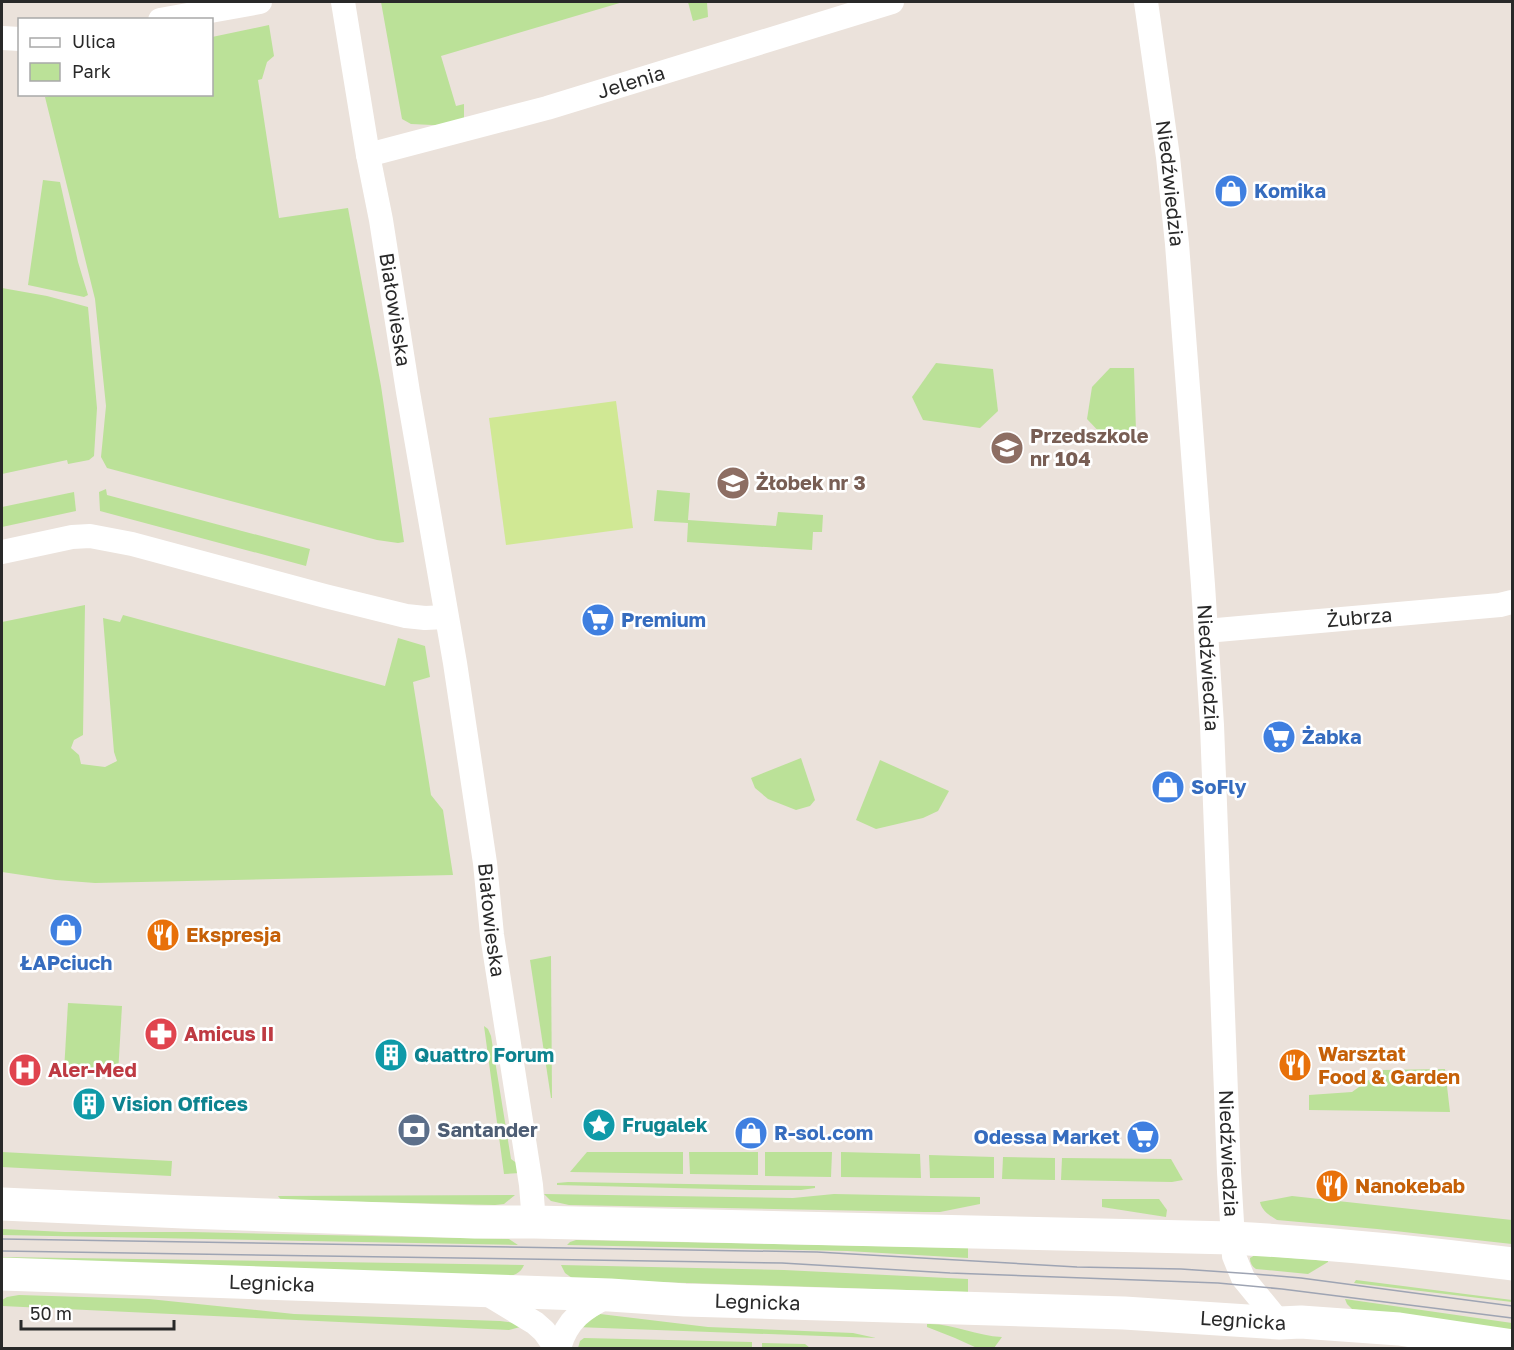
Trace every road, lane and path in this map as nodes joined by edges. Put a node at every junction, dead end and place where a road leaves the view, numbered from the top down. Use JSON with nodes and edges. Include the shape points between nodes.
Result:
{"nodes":[{"id":1,"x":260,"y":2,"type":"edge"},
{"id":2,"x":343,"y":2,"type":"edge"},
{"id":3,"x":892,"y":2,"type":"edge"},
{"id":4,"x":1146,"y":2,"type":"edge"},
{"id":5,"x":171,"y":18,"type":"edge"},
{"id":6,"x":2,"y":38,"type":"edge"},
{"id":7,"x":18,"y":39,"type":"edge"},
{"id":8,"x":368,"y":155,"type":"junction"},
{"id":9,"x":2,"y":552,"type":"edge"},
{"id":10,"x":1512,"y":602,"type":"edge"},
{"id":11,"x":446,"y":617,"type":"junction"},
{"id":12,"x":1206,"y":631,"type":"junction"},
{"id":13,"x":2,"y":1204,"type":"edge"},
{"id":14,"x":534,"y":1222,"type":"junction"},
{"id":15,"x":1233,"y":1238,"type":"junction"},
{"id":16,"x":1512,"y":1264,"type":"edge"},
{"id":17,"x":2,"y":1274,"type":"edge"},
{"id":18,"x":482,"y":1291,"type":"junction"},
{"id":19,"x":610,"y":1295,"type":"junction"},
{"id":20,"x":1280,"y":1323,"type":"junction"},
{"id":21,"x":1512,"y":1346,"type":"edge"},
{"id":22,"x":557,"y":1348,"type":"edge"}],
"edges":[{"from":1,"to":5,"type":"street"},
{"from":2,"to":8,"type":"street","name":"Białowieska"},
{"from":3,"to":8,"type":"street","name":"Jelenia","via":[[547,108]]},
{"from":4,"to":12,"type":"street","name":"Niedźwiedzia","via":[[1177,244]]},
{"from":6,"to":7,"type":"street"},
{"from":8,"to":11,"type":"street","name":"Białowieska"},
{"from":9,"to":11,"type":"street","via":[[90,536],[406,616]]},
{"from":10,"to":12,"type":"street","name":"Żubrza"},
{"from":11,"to":14,"type":"street","name":"Białowieska","via":[[485,863]]},
{"from":12,"to":15,"type":"street","name":"Niedźwiedzia"},
{"from":13,"to":14,"type":"main road"},
{"from":14,"to":15,"type":"main road"},
{"from":15,"to":16,"type":"main road","via":[[1313,1242]]},
{"from":15,"to":20,"type":"street","name":"Niedźwiedzia","via":[[1234,1256],[1243,1278]]},
{"from":17,"to":18,"type":"main road","name":"Legnicka"},
{"from":18,"to":19,"type":"main road","name":"Legnicka"},
{"from":18,"to":22,"type":"street","via":[[535,1323]]},
{"from":19,"to":20,"type":"main road","name":"Legnicka","via":[[1124,1313]]},
{"from":19,"to":22,"type":"street","via":[[573,1320]]},
{"from":20,"to":21,"type":"main road","name":"Legnicka","via":[[1399,1329]]}]}
